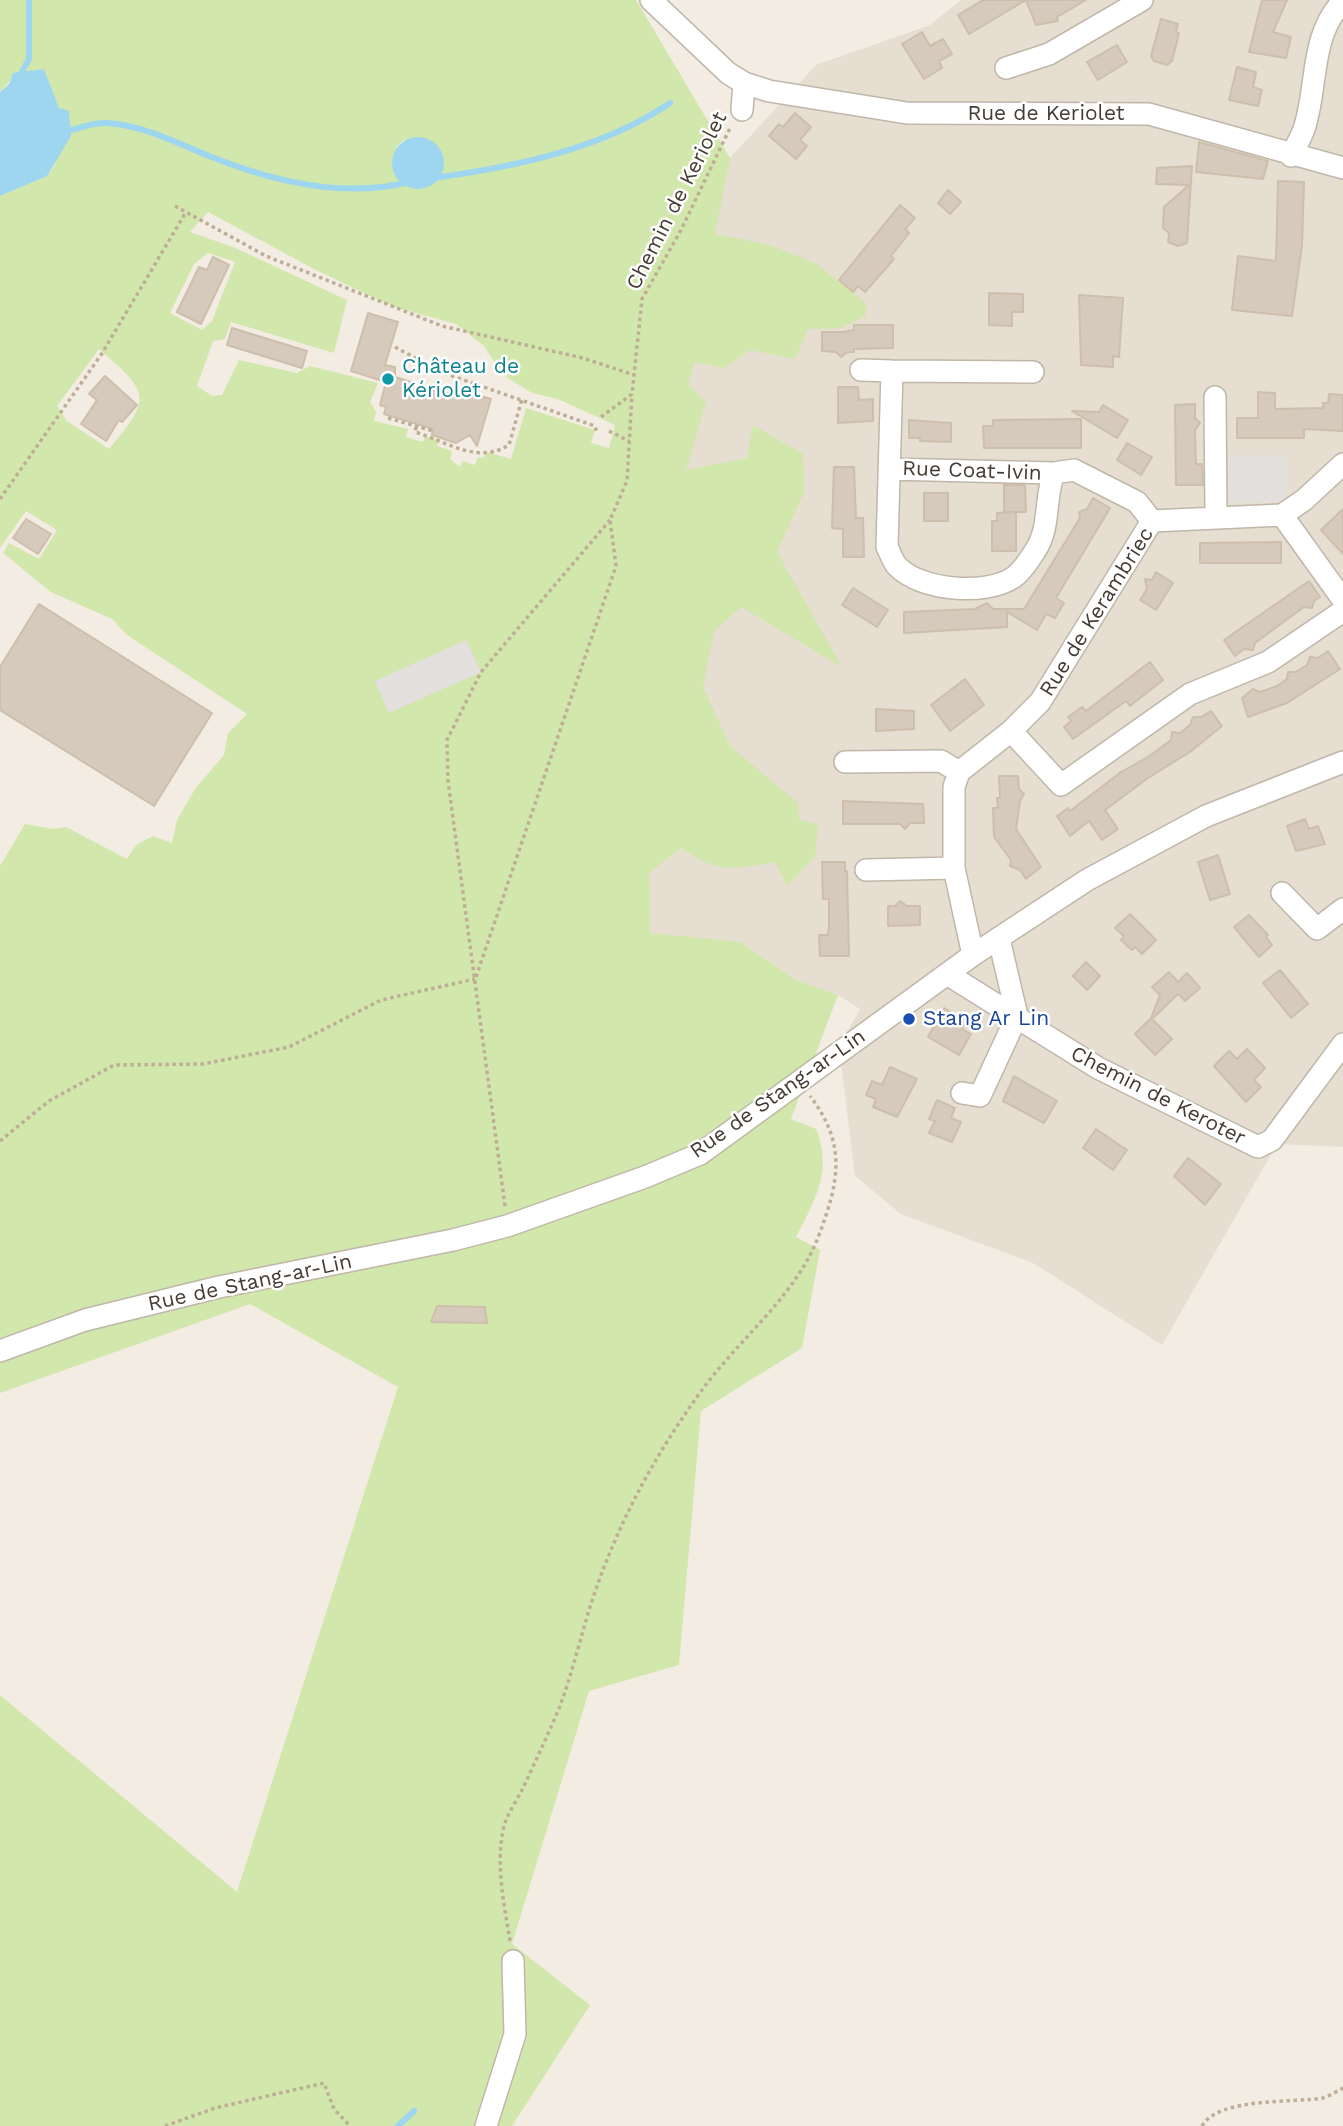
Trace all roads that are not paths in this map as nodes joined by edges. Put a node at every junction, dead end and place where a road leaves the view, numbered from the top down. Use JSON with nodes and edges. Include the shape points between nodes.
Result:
{"nodes":[{"id":1,"x":651,"y":0,"type":"edge"},
{"id":2,"x":1142,"y":0,"type":"edge"},
{"id":3,"x":1343,"y":1,"type":"edge"},
{"id":4,"x":1006,"y":68,"type":"dead end"},
{"id":5,"x":744,"y":83,"type":"junction"},
{"id":6,"x":742,"y":110,"type":"road end"},
{"id":7,"x":1292,"y":156,"type":"junction"},
{"id":8,"x":1343,"y":168,"type":"edge"},
{"id":9,"x":862,"y":370,"type":"dead end"},
{"id":10,"x":892,"y":371,"type":"junction"},
{"id":11,"x":1033,"y":372,"type":"dead end"},
{"id":12,"x":1215,"y":397,"type":"dead end"},
{"id":13,"x":1343,"y":464,"type":"edge"},
{"id":14,"x":889,"y":469,"type":"junction"},
{"id":15,"x":1054,"y":474,"type":"junction"},
{"id":16,"x":1282,"y":515,"type":"junction"},
{"id":17,"x":1216,"y":516,"type":"junction"},
{"id":18,"x":1152,"y":521,"type":"junction"},
{"id":19,"x":1343,"y":600,"type":"edge"},
{"id":20,"x":1343,"y":611,"type":"edge"},
{"id":21,"x":1011,"y":731,"type":"junction"},
{"id":22,"x":845,"y":762,"type":"dead end"},
{"id":23,"x":1343,"y":762,"type":"edge"},
{"id":24,"x":959,"y":772,"type":"junction"},
{"id":25,"x":954,"y":868,"type":"junction"},
{"id":26,"x":866,"y":870,"type":"dead end"},
{"id":27,"x":1282,"y":893,"type":"dead end"},
{"id":28,"x":1343,"y":909,"type":"edge"},
{"id":29,"x":999,"y":939,"type":"junction"},
{"id":30,"x":973,"y":955,"type":"junction"},
{"id":31,"x":947,"y":974,"type":"junction"},
{"id":32,"x":1017,"y":1016,"type":"junction"},
{"id":33,"x":1343,"y":1044,"type":"edge"},
{"id":34,"x":962,"y":1093,"type":"dead end"},
{"id":35,"x":0,"y":1350,"type":"edge"},
{"id":36,"x":513,"y":1961,"type":"road end"},
{"id":37,"x":486,"y":2126,"type":"edge"}],
"edges":[{"from":1,"to":5,"type":"street","name":"Rue de Keriolet","via":[[703,53]]},
{"from":2,"to":4,"type":"street","via":[[1049,54]]},
{"from":3,"to":7,"type":"street","via":[[1332,12],[1318,45],[1305,126]]},
{"from":5,"to":6,"type":"street"},
{"from":5,"to":7,"type":"street","name":"Rue de Keriolet","via":[[907,113],[1149,114]]},
{"from":7,"to":8,"type":"street","name":"Rue de Keriolet"},
{"from":9,"to":10,"type":"street"},
{"from":10,"to":11,"type":"street"},
{"from":10,"to":14,"type":"street","name":"Rue Coat-Ivin"},
{"from":12,"to":17,"type":"street"},
{"from":13,"to":16,"type":"street"},
{"from":14,"to":15,"type":"street","name":"Rue Coat-Ivin"},
{"from":14,"to":15,"type":"street","name":"Rue Coat-Ivin","via":[[887,547],[896,566],[928,586],[975,589],[1014,577],[1036,550],[1047,523],[1048,487]]},
{"from":15,"to":18,"type":"street","name":"Rue Coat-Ivin","via":[[1074,470],[1137,502]]},
{"from":16,"to":17,"type":"street","name":"Rue de Kerambriec"},
{"from":16,"to":19,"type":"street"},
{"from":17,"to":18,"type":"street","name":"Rue de Kerambriec"},
{"from":18,"to":21,"type":"street","name":"Rue de Kerambriec","via":[[1040,702]]},
{"from":20,"to":21,"type":"street","via":[[1268,662],[1190,694],[1061,785]]},
{"from":21,"to":24,"type":"street","name":"Rue de Kerambriec"},
{"from":22,"to":24,"type":"street","via":[[941,761]]},
{"from":23,"to":29,"type":"street","name":"Rue de Stang-ar-Lin","via":[[1241,801],[1140,850]]},
{"from":24,"to":25,"type":"street","via":[[954,787]]},
{"from":25,"to":26,"type":"street"},
{"from":25,"to":30,"type":"street"},
{"from":27,"to":28,"type":"street","via":[[1317,929]]},
{"from":29,"to":30,"type":"street","name":"Rue de Stang-ar-Lin"},
{"from":29,"to":32,"type":"street"},
{"from":30,"to":31,"type":"street","name":"Rue de Stang-ar-Lin"},
{"from":31,"to":32,"type":"street","name":"Chemin de Keroter"},
{"from":31,"to":35,"type":"street","name":"Rue de Stang-ar-Lin","via":[[700,1154],[645,1177],[507,1226],[219,1287],[85,1320]]},
{"from":32,"to":33,"type":"street","name":"Chemin de Keroter","via":[[1054,1044],[1098,1068],[1258,1147],[1272,1140]]},
{"from":32,"to":34,"type":"street","via":[[980,1096]]},
{"from":36,"to":37,"type":"street","via":[[515,2034]]}]}
